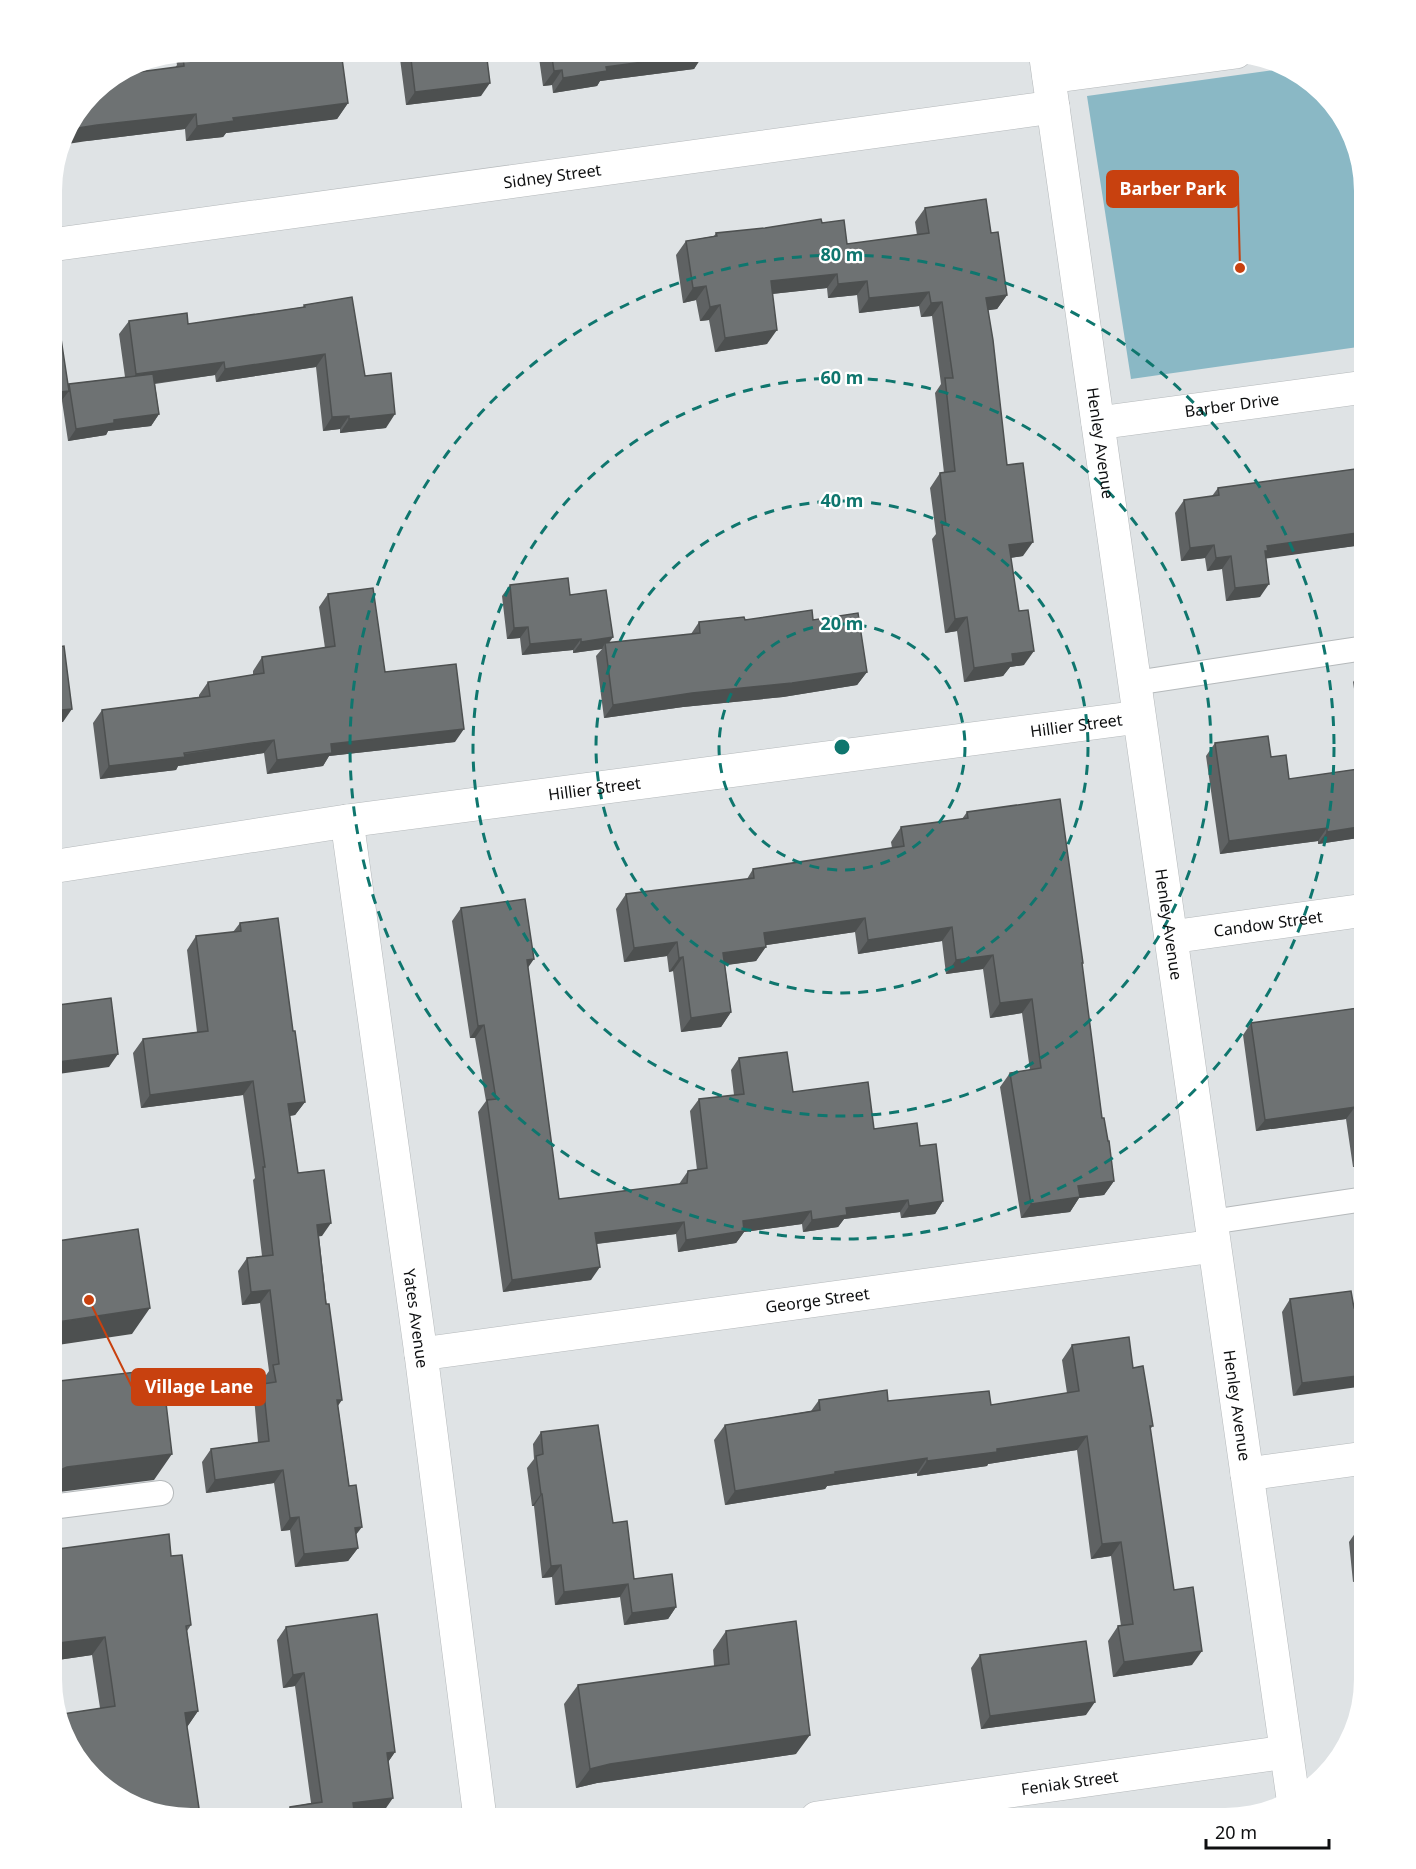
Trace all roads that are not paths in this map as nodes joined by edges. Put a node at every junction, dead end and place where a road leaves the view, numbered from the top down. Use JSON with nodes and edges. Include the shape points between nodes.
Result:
{"nodes":[{"id":1,"x":1164,"y":62,"type":"edge"},
{"id":2,"x":1049,"y":78,"type":"edge"},
{"id":3,"x":62,"y":243,"type":"edge"},
{"id":4,"x":1354,"y":388,"type":"edge"},
{"id":5,"x":1098,"y":423,"type":"junction"},
{"id":6,"x":1354,"y":650,"type":"edge"},
{"id":7,"x":1135,"y":683,"type":"junction"},
{"id":8,"x":1139,"y":717,"type":"junction"},
{"id":9,"x":346,"y":821,"type":"junction"},
{"id":10,"x":62,"y":865,"type":"edge"},
{"id":11,"x":1354,"y":912,"type":"edge"},
{"id":12,"x":1171,"y":937,"type":"junction"},
{"id":13,"x":1354,"y":1202,"type":"edge"},
{"id":14,"x":1213,"y":1234,"type":"junction"},
{"id":15,"x":422,"y":1354,"type":"junction"},
{"id":16,"x":1354,"y":1459,"type":"edge"},
{"id":17,"x":1247,"y":1474,"type":"junction"},
{"id":18,"x":161,"y":1492,"type":"edge"},
{"id":19,"x":62,"y":1506,"type":"edge"},
{"id":20,"x":1286,"y":1752,"type":"junction"},
{"id":21,"x":1292,"y":1789,"type":"edge"},
{"id":22,"x":479,"y":1808,"type":"edge"},
{"id":23,"x":888,"y":1808,"type":"edge"}],
"edges":[{"from":1,"to":2,"type":"street"},
{"from":2,"to":3,"type":"street","name":"Sidney Street"},
{"from":2,"to":5,"type":"street","name":"Henley Avenue"},
{"from":4,"to":5,"type":"street","name":"Barber Drive"},
{"from":5,"to":7,"type":"street","name":"Henley Avenue"},
{"from":6,"to":7,"type":"lane"},
{"from":7,"to":8,"type":"street","name":"Henley Avenue"},
{"from":8,"to":9,"type":"street","name":"Hillier Street"},
{"from":8,"to":12,"type":"street","name":"Henley Avenue"},
{"from":9,"to":10,"type":"street","name":"Hillier Street"},
{"from":9,"to":15,"type":"street","name":"Yates Avenue"},
{"from":11,"to":12,"type":"street","name":"Candow Street"},
{"from":12,"to":14,"type":"street","name":"Henley Avenue"},
{"from":13,"to":14,"type":"lane"},
{"from":14,"to":15,"type":"street","name":"George Street"},
{"from":14,"to":17,"type":"street","name":"Henley Avenue"},
{"from":15,"to":22,"type":"street","name":"Yates Avenue"},
{"from":16,"to":17,"type":"street"},
{"from":17,"to":20,"type":"street","name":"Henley Avenue"},
{"from":18,"to":19,"type":"lane"},
{"from":20,"to":21,"type":"street","name":"Henley Avenue"},
{"from":20,"to":23,"type":"street","name":"Feniak Street"}]}
